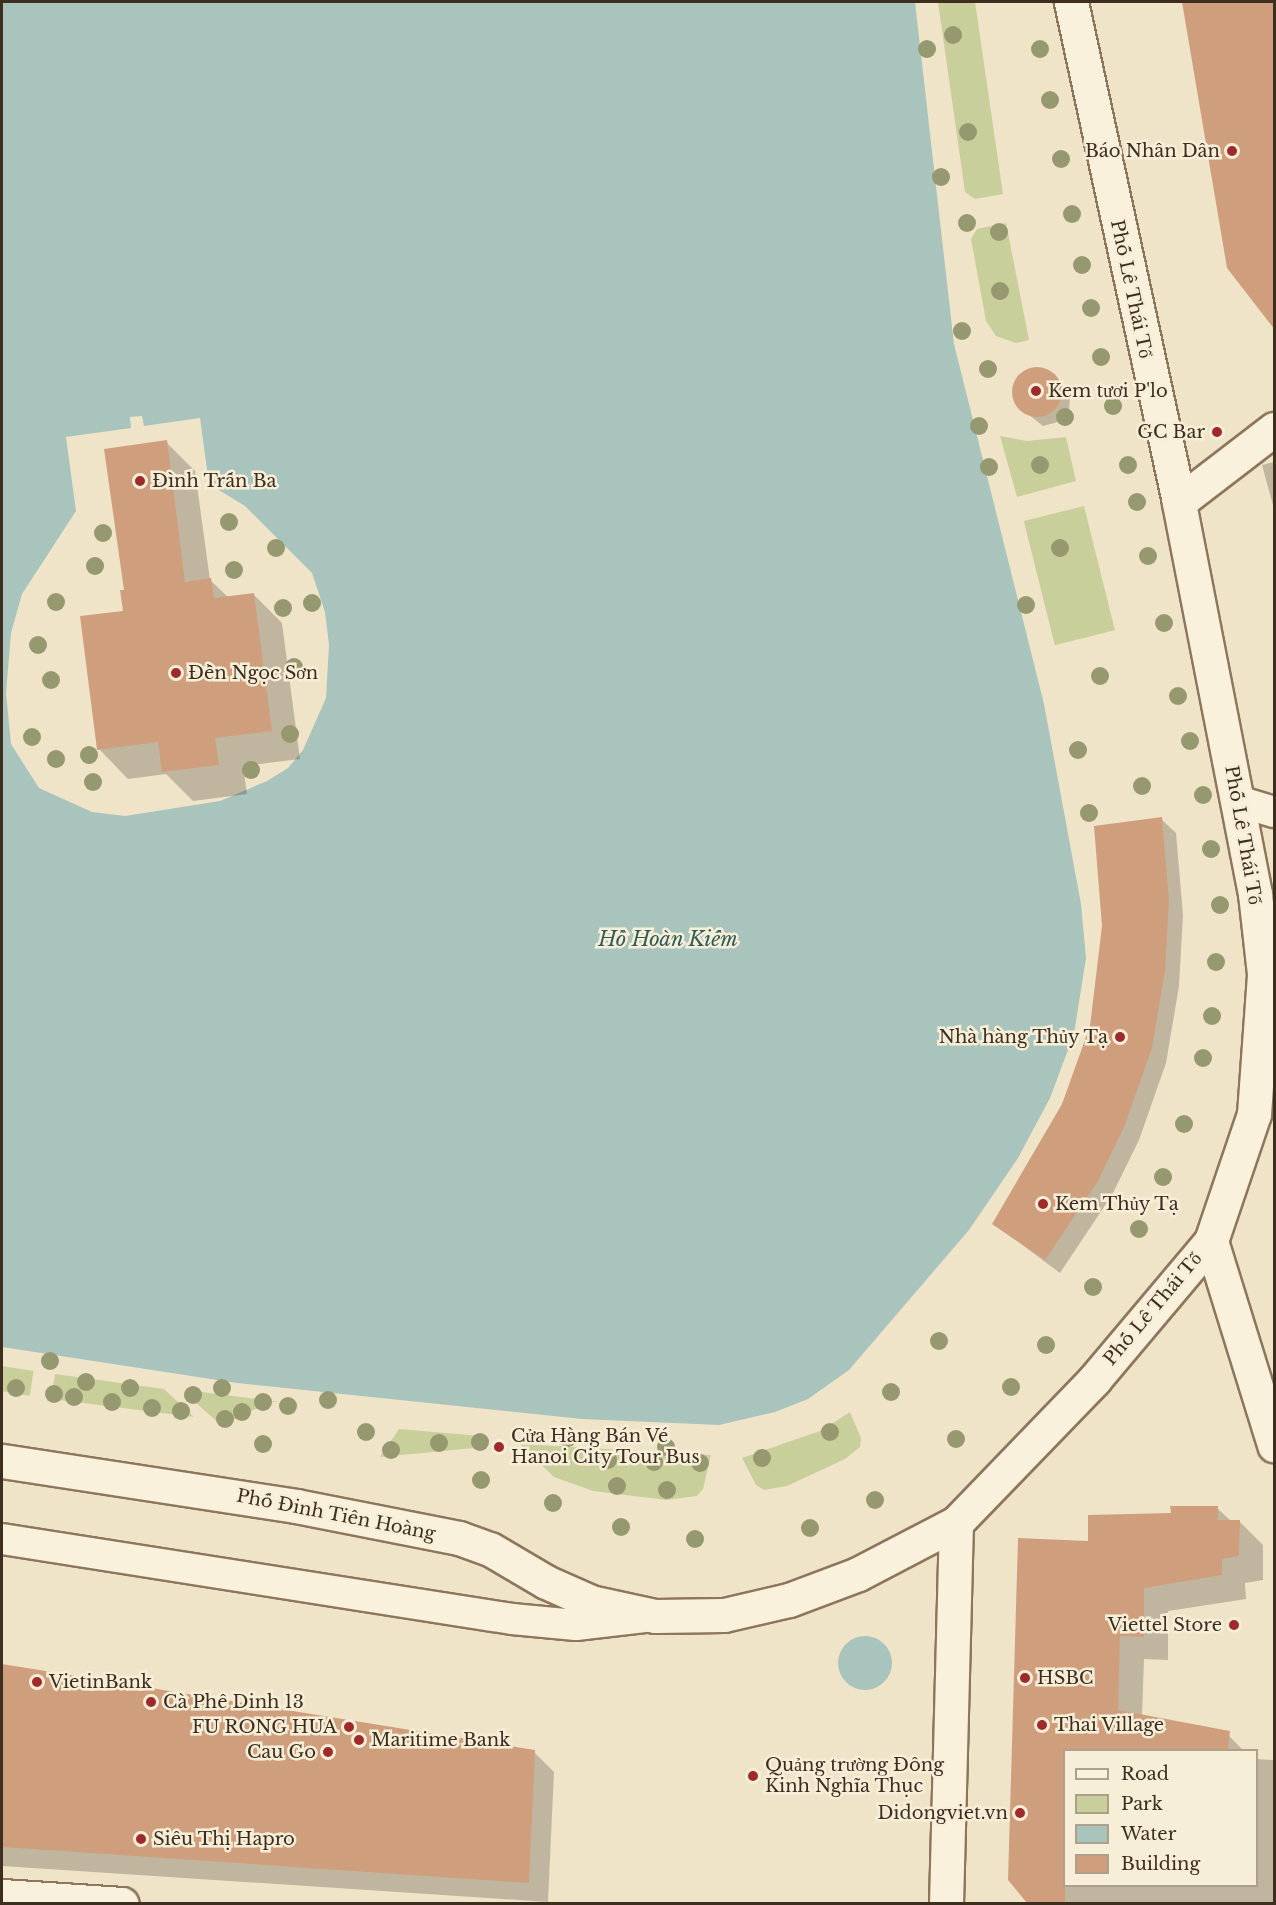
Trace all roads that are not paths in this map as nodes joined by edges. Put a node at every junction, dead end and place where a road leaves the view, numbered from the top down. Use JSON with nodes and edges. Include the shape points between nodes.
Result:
{"nodes":[{"id":1,"x":1071,"y":2,"type":"edge"},
{"id":2,"x":1275,"y":429,"type":"edge"},
{"id":3,"x":1179,"y":502,"type":"junction"},
{"id":4,"x":1238,"y":801,"type":"junction"},
{"id":5,"x":1275,"y":812,"type":"edge"},
{"id":6,"x":1266,"y":910,"type":"edge"},
{"id":7,"x":1211,"y":1241,"type":"junction"},
{"id":8,"x":1275,"y":1445,"type":"edge"},
{"id":9,"x":2,"y":1461,"type":"edge"},
{"id":10,"x":956,"y":1523,"type":"junction"},
{"id":11,"x":2,"y":1539,"type":"edge"},
{"id":12,"x":655,"y":1616,"type":"junction"},
{"id":13,"x":2,"y":1896,"type":"edge"},
{"id":14,"x":122,"y":1904,"type":"edge"},
{"id":15,"x":946,"y":1904,"type":"edge"}],
"edges":[{"from":1,"to":3,"type":"main road","name":"Phố Lê Thái Tổ"},
{"from":2,"to":3,"type":"main road"},
{"from":3,"to":4,"type":"main road","name":"Phố Lê Thái Tổ"},
{"from":4,"to":5,"type":"lane"},
{"from":4,"to":6,"type":"main road","name":"Phố Lê Thái Tổ"},
{"from":6,"to":7,"type":"main road","name":"Phố Lê Thái Tổ","via":[[1254,1114]]},
{"from":7,"to":8,"type":"main road"},
{"from":7,"to":10,"type":"main road","name":"Phố Lê Thái Tổ","via":[[1094,1380]]},
{"from":9,"to":12,"type":"main road","name":"Phố Đinh Tiên Hoàng","via":[[296,1506],[459,1538],[490,1549],[546,1582],[591,1602]]},
{"from":10,"to":12,"type":"main road","name":"Phố Đinh Tiên Hoàng","via":[[890,1559],[789,1600],[724,1615]]},
{"from":10,"to":15,"type":"main road"},
{"from":11,"to":12,"type":"lane","name":"Phố Đinh Tiên Hoàng","via":[[512,1619],[576,1625]]},
{"from":13,"to":14,"type":"main road"}]}
